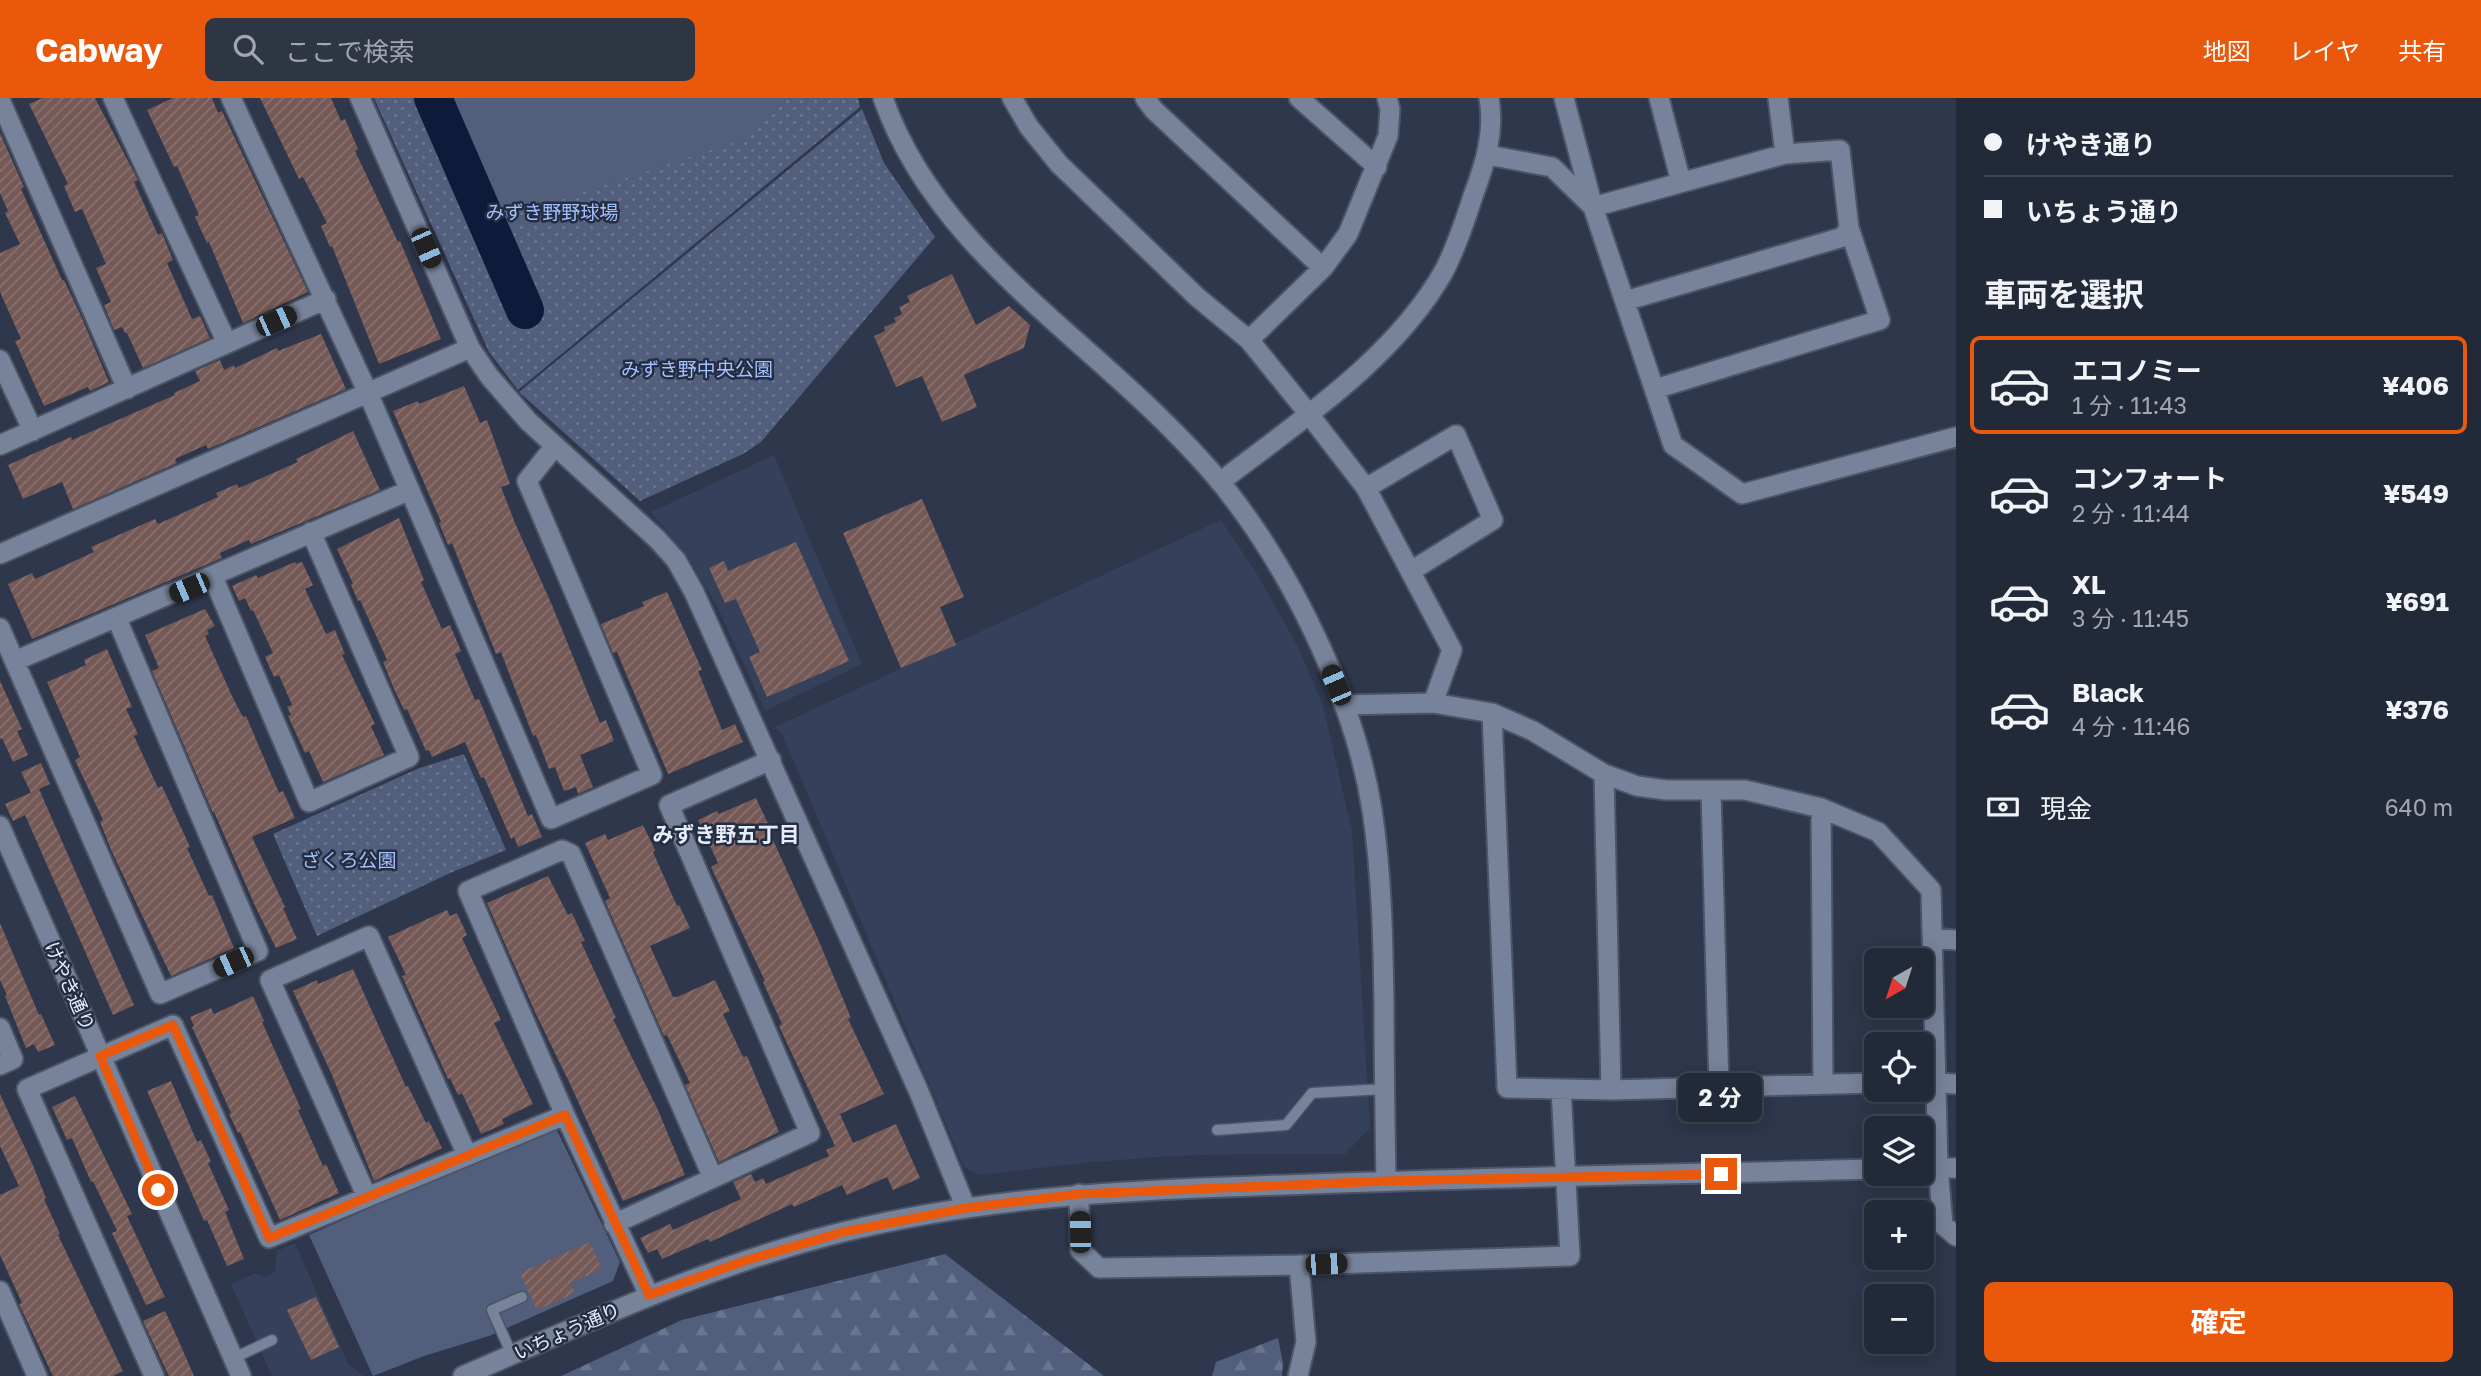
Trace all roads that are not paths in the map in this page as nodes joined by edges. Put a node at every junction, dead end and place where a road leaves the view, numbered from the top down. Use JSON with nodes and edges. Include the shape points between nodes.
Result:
{"nodes":[{"id":1,"x":113,"y":98,"type":"edge"},
{"id":2,"x":232,"y":98,"type":"edge"},
{"id":3,"x":360,"y":98,"type":"edge"},
{"id":4,"x":883,"y":98,"type":"edge"},
{"id":5,"x":1012,"y":98,"type":"edge"},
{"id":6,"x":1145,"y":98,"type":"edge"},
{"id":7,"x":1299,"y":98,"type":"edge"},
{"id":8,"x":1387,"y":98,"type":"edge"},
{"id":9,"x":1489,"y":98,"type":"edge"},
{"id":10,"x":1564,"y":98,"type":"edge"},
{"id":11,"x":1659,"y":98,"type":"edge"},
{"id":12,"x":1778,"y":98,"type":"edge"},
{"id":13,"x":0,"y":100,"type":"edge"},
{"id":14,"x":1785,"y":154,"type":"junction"},
{"id":15,"x":1488,"y":155,"type":"junction"},
{"id":16,"x":1377,"y":167,"type":"junction"},
{"id":17,"x":1681,"y":182,"type":"junction"},
{"id":18,"x":1593,"y":206,"type":"junction"},
{"id":19,"x":1849,"y":228,"type":"junction"},
{"id":20,"x":1323,"y":268,"type":"junction"},
{"id":21,"x":326,"y":299,"type":"junction"},
{"id":22,"x":1625,"y":301,"type":"junction"},
{"id":23,"x":1249,"y":340,"type":"junction"},
{"id":24,"x":227,"y":343,"type":"junction"},
{"id":25,"x":470,"y":348,"type":"junction"},
{"id":26,"x":0,"y":360,"type":"edge"},
{"id":27,"x":127,"y":389,"type":"junction"},
{"id":28,"x":1655,"y":389,"type":"junction"},
{"id":29,"x":368,"y":393,"type":"junction"},
{"id":30,"x":1308,"y":413,"type":"junction"},
{"id":31,"x":33,"y":431,"type":"junction"},
{"id":32,"x":1956,"y":437,"type":"edge"},
{"id":33,"x":0,"y":445,"type":"edge"},
{"id":34,"x":555,"y":446,"type":"junction"},
{"id":35,"x":1220,"y":482,"type":"junction"},
{"id":36,"x":1366,"y":488,"type":"junction"},
{"id":37,"x":410,"y":490,"type":"junction"},
{"id":38,"x":310,"y":532,"type":"junction"},
{"id":39,"x":0,"y":554,"type":"edge"},
{"id":40,"x":1411,"y":571,"type":"junction"},
{"id":41,"x":212,"y":577,"type":"junction"},
{"id":42,"x":117,"y":619,"type":"junction"},
{"id":43,"x":0,"y":628,"type":"edge"},
{"id":44,"x":15,"y":661,"type":"junction"},
{"id":45,"x":1433,"y":704,"type":"junction"},
{"id":46,"x":1344,"y":705,"type":"junction"},
{"id":47,"x":1492,"y":713,"type":"junction"},
{"id":48,"x":771,"y":760,"type":"junction"},
{"id":49,"x":1604,"y":774,"type":"junction"},
{"id":50,"x":1710,"y":791,"type":"junction"},
{"id":51,"x":1821,"y":808,"type":"junction"},
{"id":52,"x":0,"y":826,"type":"edge"},
{"id":53,"x":1933,"y":938,"type":"junction"},
{"id":54,"x":1956,"y":940,"type":"edge"},
{"id":55,"x":0,"y":1028,"type":"edge"},
{"id":56,"x":1930,"y":1032,"type":"edge"},
{"id":57,"x":100,"y":1056,"type":"junction"},
{"id":58,"x":0,"y":1065,"type":"edge"},
{"id":59,"x":1934,"y":1082,"type":"edge"},
{"id":60,"x":1864,"y":1083,"type":"edge"},
{"id":61,"x":1823,"y":1084,"type":"junction"},
{"id":62,"x":1956,"y":1084,"type":"edge"},
{"id":63,"x":1719,"y":1088,"type":"junction"},
{"id":64,"x":1385,"y":1089,"type":"junction"},
{"id":65,"x":1562,"y":1089,"type":"junction"},
{"id":66,"x":1611,"y":1090,"type":"junction"},
{"id":67,"x":1931,"y":1102,"type":"edge"},
{"id":68,"x":565,"y":1115,"type":"junction"},
{"id":69,"x":1217,"y":1130,"type":"dead end"},
{"id":70,"x":467,"y":1155,"type":"junction"},
{"id":71,"x":1939,"y":1168,"type":"edge"},
{"id":72,"x":1864,"y":1170,"type":"edge"},
{"id":73,"x":713,"y":1178,"type":"junction"},
{"id":74,"x":1566,"y":1178,"type":"junction"},
{"id":75,"x":1386,"y":1181,"type":"junction"},
{"id":76,"x":1079,"y":1194,"type":"junction"},
{"id":77,"x":367,"y":1197,"type":"junction"},
{"id":78,"x":966,"y":1208,"type":"junction"},
{"id":79,"x":614,"y":1224,"type":"junction"},
{"id":80,"x":1956,"y":1236,"type":"edge"},
{"id":81,"x":1298,"y":1265,"type":"junction"},
{"id":82,"x":0,"y":1291,"type":"edge"},
{"id":83,"x":649,"y":1295,"type":"junction"},
{"id":84,"x":522,"y":1297,"type":"dead end"},
{"id":85,"x":272,"y":1340,"type":"dead end"},
{"id":86,"x":512,"y":1355,"type":"junction"},
{"id":87,"x":237,"y":1367,"type":"edge"},
{"id":88,"x":37,"y":1376,"type":"edge"},
{"id":89,"x":155,"y":1376,"type":"edge"},
{"id":90,"x":463,"y":1376,"type":"edge"},
{"id":91,"x":1298,"y":1376,"type":"edge"}],
"edges":[{"from":1,"to":24,"type":"street"},
{"from":2,"to":21,"type":"street"},
{"from":3,"to":25,"type":"street"},
{"from":4,"to":35,"type":"street","via":[[908,154],[956,225],[1150,408]]},
{"from":5,"to":23,"type":"street","via":[[1059,164],[1197,297]]},
{"from":6,"to":20,"type":"street"},
{"from":7,"to":16,"type":"street"},
{"from":8,"to":16,"type":"street","via":[[1388,136]]},
{"from":9,"to":15,"type":"street"},
{"from":10,"to":18,"type":"street"},
{"from":11,"to":17,"type":"street"},
{"from":12,"to":14,"type":"street"},
{"from":13,"to":27,"type":"street"},
{"from":14,"to":17,"type":"street"},
{"from":14,"to":19,"type":"street","via":[[1840,150]]},
{"from":15,"to":18,"type":"street","via":[[1552,167]]},
{"from":15,"to":30,"type":"street","via":[[1444,270],[1407,325]]},
{"from":16,"to":20,"type":"street","via":[[1348,234]]},
{"from":17,"to":18,"type":"street"},
{"from":18,"to":22,"type":"street"},
{"from":19,"to":22,"type":"street","via":[[1843,237]]},
{"from":19,"to":28,"type":"street","via":[[1880,320]]},
{"from":20,"to":23,"type":"street"},
{"from":21,"to":24,"type":"street"},
{"from":21,"to":29,"type":"street"},
{"from":22,"to":28,"type":"street"},
{"from":23,"to":30,"type":"street"},
{"from":24,"to":27,"type":"street"},
{"from":25,"to":29,"type":"street"},
{"from":25,"to":34,"type":"street","via":[[509,400]]},
{"from":26,"to":31,"type":"street"},
{"from":27,"to":31,"type":"street"},
{"from":28,"to":32,"type":"street","via":[[1673,445],[1742,494]]},
{"from":29,"to":37,"type":"street"},
{"from":29,"to":39,"type":"street"},
{"from":30,"to":35,"type":"street"},
{"from":30,"to":36,"type":"street"},
{"from":31,"to":33,"type":"street"},
{"from":34,"to":37,"type":"street","via":[[527,481],[652,775],[551,819]]},
{"from":34,"to":48,"type":"street","via":[[676,560]]},
{"from":35,"to":46,"type":"street","via":[[1246,515],[1304,614]]},
{"from":36,"to":40,"type":"street"},
{"from":36,"to":40,"type":"street","via":[[1456,435],[1493,520]]},
{"from":37,"to":38,"type":"street"},
{"from":38,"to":41,"type":"street"},
{"from":38,"to":41,"type":"street","via":[[409,757],[309,802]]},
{"from":40,"to":45,"type":"street","via":[[1452,650]]},
{"from":41,"to":42,"type":"street"},
{"from":42,"to":44,"type":"street"},
{"from":42,"to":44,"type":"street","via":[[258,951],[160,994]]},
{"from":43,"to":44,"type":"street"},
{"from":45,"to":46,"type":"street"},
{"from":45,"to":47,"type":"street"},
{"from":46,"to":64,"type":"street","via":[[1372,810],[1383,951]]},
{"from":47,"to":49,"type":"street","via":[[1533,731]]},
{"from":47,"to":65,"type":"street","via":[[1507,1088]]},
{"from":48,"to":73,"type":"street","via":[[669,805],[810,1133]]},
{"from":48,"to":78,"type":"street"},
{"from":49,"to":50,"type":"street","via":[[1646,787]]},
{"from":49,"to":66,"type":"street"},
{"from":50,"to":51,"type":"street","via":[[1745,790]]},
{"from":50,"to":63,"type":"street"},
{"from":51,"to":53,"type":"street","via":[[1878,832],[1931,890]]},
{"from":51,"to":61,"type":"street"},
{"from":52,"to":57,"type":"street","name":"けやき通り"},
{"from":53,"to":54,"type":"street"},
{"from":53,"to":56,"type":"street"},
{"from":55,"to":58,"type":"street","via":[[13,1059]]},
{"from":57,"to":77,"type":"street","via":[[173,1025],[269,1238]]},
{"from":57,"to":87,"type":"street","name":"けやき通り"},
{"from":57,"to":89,"type":"street","via":[[27,1089]]},
{"from":59,"to":62,"type":"street"},
{"from":60,"to":61,"type":"street"},
{"from":61,"to":63,"type":"street"},
{"from":63,"to":66,"type":"street"},
{"from":64,"to":69,"type":"lane","via":[[1312,1093],[1286,1125]]},
{"from":64,"to":75,"type":"street"},
{"from":65,"to":66,"type":"street"},
{"from":65,"to":74,"type":"street"},
{"from":67,"to":71,"type":"street"},
{"from":68,"to":70,"type":"street"},
{"from":68,"to":73,"type":"street","via":[[468,891],[562,850],[571,854]]},
{"from":68,"to":79,"type":"street"},
{"from":70,"to":77,"type":"street"},
{"from":70,"to":77,"type":"street","via":[[369,936],[270,980]]},
{"from":71,"to":80,"type":"street","via":[[1943,1225]]},
{"from":72,"to":74,"type":"street","name":"いちょう通り"},
{"from":73,"to":79,"type":"street"},
{"from":74,"to":75,"type":"street","name":"いちょう通り"},
{"from":74,"to":81,"type":"street","via":[[1570,1256]]},
{"from":75,"to":76,"type":"street","name":"いちょう通り"},
{"from":76,"to":78,"type":"street","name":"いちょう通り"},
{"from":76,"to":81,"type":"street","via":[[1080,1251],[1099,1268]]},
{"from":78,"to":83,"type":"street","name":"いちょう通り","via":[[843,1232]]},
{"from":79,"to":83,"type":"street"},
{"from":81,"to":91,"type":"street","via":[[1306,1342]]},
{"from":82,"to":88,"type":"street"},
{"from":83,"to":86,"type":"street","name":"いちょう通り"},
{"from":84,"to":86,"type":"lane","via":[[492,1310]]},
{"from":85,"to":87,"type":"lane"},
{"from":86,"to":90,"type":"street","name":"いちょう通り"}]}
